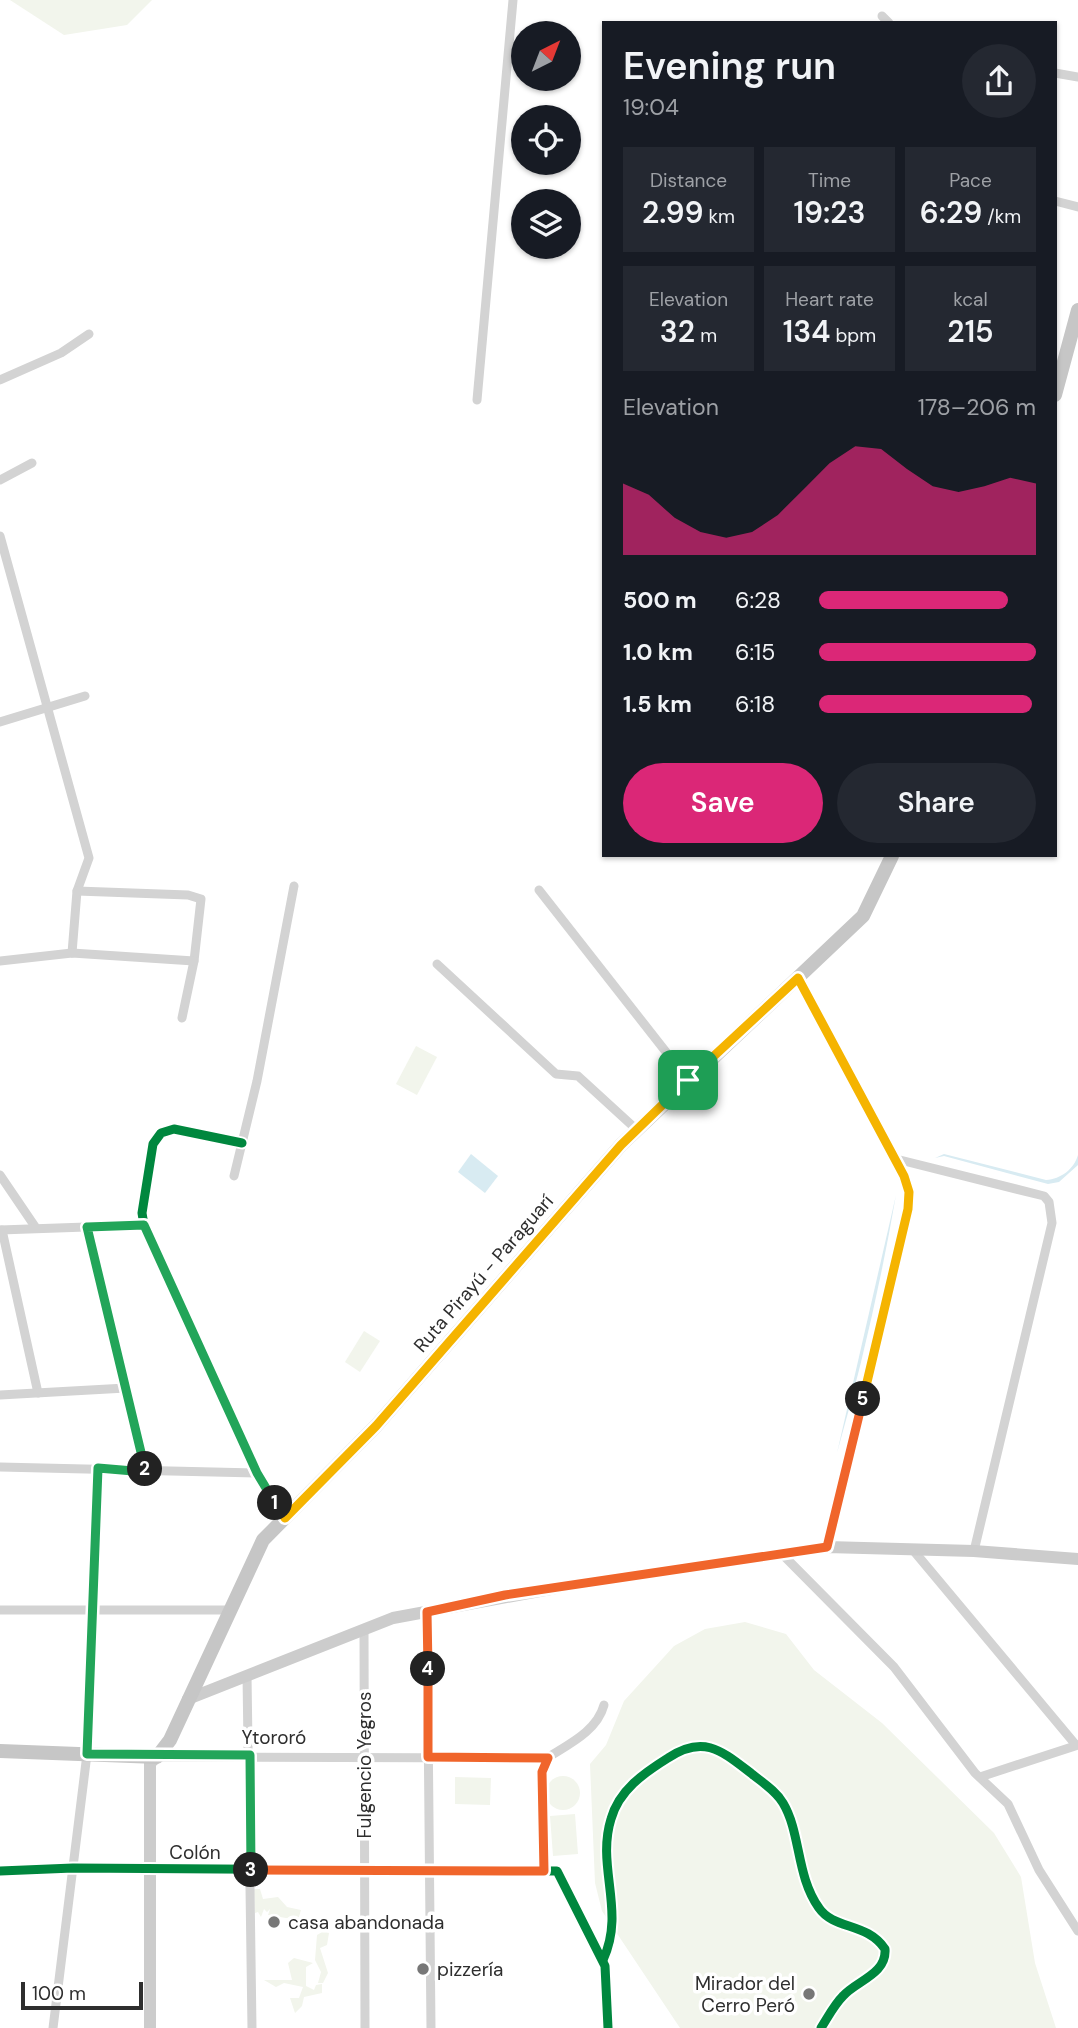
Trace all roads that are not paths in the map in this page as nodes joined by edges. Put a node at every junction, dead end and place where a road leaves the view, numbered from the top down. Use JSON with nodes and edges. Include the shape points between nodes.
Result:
{"nodes":[{"id":1,"x":513,"y":0,"type":"edge"},
{"id":2,"x":1057,"y":73,"type":"edge"},
{"id":3,"x":1078,"y":77,"type":"edge"},
{"id":4,"x":1057,"y":202,"type":"edge"},
{"id":5,"x":1078,"y":207,"type":"edge"},
{"id":6,"x":1078,"y":310,"type":"edge"},
{"id":7,"x":89,"y":334,"type":"dead end"},
{"id":8,"x":0,"y":380,"type":"edge"},
{"id":9,"x":1057,"y":389,"type":"edge"},
{"id":10,"x":477,"y":400,"type":"dead end"},
{"id":11,"x":32,"y":463,"type":"dead end"},
{"id":12,"x":0,"y":480,"type":"edge"},
{"id":13,"x":0,"y":536,"type":"edge"},
{"id":14,"x":85,"y":696,"type":"dead end"},
{"id":15,"x":46,"y":708,"type":"junction"},
{"id":16,"x":0,"y":722,"type":"edge"},
{"id":17,"x":892,"y":857,"type":"edge"},
{"id":18,"x":294,"y":886,"type":"dead end"},
{"id":19,"x":539,"y":890,"type":"dead end"},
{"id":20,"x":77,"y":891,"type":"junction"},
{"id":21,"x":72,"y":953,"type":"junction"},
{"id":22,"x":0,"y":961,"type":"edge"},
{"id":23,"x":194,"y":961,"type":"junction"},
{"id":24,"x":437,"y":964,"type":"dead end"},
{"id":25,"x":798,"y":978,"type":"junction"},
{"id":26,"x":181,"y":1018,"type":"dead end"},
{"id":27,"x":688,"y":1080,"type":"junction"},
{"id":28,"x":637,"y":1130,"type":"junction"},
{"id":29,"x":242,"y":1143,"type":"junction"},
{"id":30,"x":896,"y":1159,"type":"junction"},
{"id":31,"x":0,"y":1175,"type":"edge"},
{"id":32,"x":234,"y":1176,"type":"dead end"},
{"id":33,"x":144,"y":1225,"type":"junction"},
{"id":34,"x":87,"y":1227,"type":"junction"},
{"id":35,"x":36,"y":1228,"type":"junction"},
{"id":36,"x":1,"y":1230,"type":"edge"},
{"id":37,"x":126,"y":1388,"type":"junction"},
{"id":38,"x":38,"y":1393,"type":"junction"},
{"id":39,"x":0,"y":1395,"type":"edge"},
{"id":40,"x":0,"y":1467,"type":"edge"},
{"id":41,"x":98,"y":1468,"type":"junction"},
{"id":42,"x":145,"y":1472,"type":"junction"},
{"id":43,"x":257,"y":1473,"type":"junction"},
{"id":44,"x":285,"y":1518,"type":"junction"},
{"id":45,"x":827,"y":1547,"type":"junction"},
{"id":46,"x":913,"y":1550,"type":"junction"},
{"id":47,"x":974,"y":1551,"type":"junction"},
{"id":48,"x":781,"y":1553,"type":"junction"},
{"id":49,"x":1078,"y":1559,"type":"edge"},
{"id":50,"x":93,"y":1609,"type":"junction"},
{"id":51,"x":228,"y":1610,"type":"junction"},
{"id":52,"x":0,"y":1611,"type":"edge"},
{"id":53,"x":427,"y":1612,"type":"junction"},
{"id":54,"x":364,"y":1629,"type":"junction"},
{"id":55,"x":247,"y":1675,"type":"junction"},
{"id":56,"x":188,"y":1699,"type":"junction"},
{"id":57,"x":604,"y":1705,"type":"dead end"},
{"id":58,"x":1077,"y":1745,"type":"edge"},
{"id":59,"x":0,"y":1751,"type":"edge"},
{"id":60,"x":87,"y":1754,"type":"junction"},
{"id":61,"x":250,"y":1755,"type":"junction"},
{"id":62,"x":365,"y":1756,"type":"junction"},
{"id":63,"x":157,"y":1757,"type":"junction"},
{"id":64,"x":428,"y":1757,"type":"junction"},
{"id":65,"x":548,"y":1758,"type":"junction"},
{"id":66,"x":979,"y":1777,"type":"junction"},
{"id":67,"x":73,"y":1868,"type":"junction"},
{"id":68,"x":149,"y":1869,"type":"junction"},
{"id":69,"x":250,"y":1870,"type":"junction"},
{"id":70,"x":365,"y":1870,"type":"junction"},
{"id":71,"x":0,"y":1871,"type":"edge"},
{"id":72,"x":429,"y":1871,"type":"junction"},
{"id":73,"x":544,"y":1871,"type":"junction"},
{"id":74,"x":1078,"y":1931,"type":"edge"},
{"id":75,"x":603,"y":1960,"type":"junction"},
{"id":76,"x":53,"y":2028,"type":"edge"},
{"id":77,"x":150,"y":2028,"type":"edge"},
{"id":78,"x":252,"y":2028,"type":"edge"},
{"id":79,"x":365,"y":2028,"type":"edge"},
{"id":80,"x":430,"y":2028,"type":"edge"},
{"id":81,"x":608,"y":2028,"type":"edge"},
{"id":82,"x":821,"y":2028,"type":"edge"}],
"edges":[{"from":1,"to":10,"type":"street"},
{"from":2,"to":3,"type":"street"},
{"from":4,"to":5,"type":"street"},
{"from":6,"to":9,"type":"main road"},
{"from":7,"to":8,"type":"street","via":[[61,353]]},
{"from":11,"to":12,"type":"street"},
{"from":13,"to":15,"type":"street"},
{"from":14,"to":15,"type":"street"},
{"from":15,"to":16,"type":"street"},
{"from":15,"to":20,"type":"street","via":[[89,858]]},
{"from":17,"to":25,"type":"main road","name":"Ruta Pirayú - Paraguarí","via":[[863,916]]},
{"from":18,"to":29,"type":"street"},
{"from":19,"to":27,"type":"street"},
{"from":20,"to":21,"type":"street"},
{"from":20,"to":23,"type":"street","via":[[201,899]]},
{"from":21,"to":22,"type":"street"},
{"from":21,"to":23,"type":"street"},
{"from":23,"to":26,"type":"street"},
{"from":24,"to":28,"type":"street","via":[[556,1074],[579,1076]]},
{"from":25,"to":27,"type":"main road","name":"Ruta Pirayú - Paraguarí"},
{"from":25,"to":30,"type":"street"},
{"from":27,"to":28,"type":"main road","name":"Ruta Pirayú - Paraguarí"},
{"from":28,"to":44,"type":"main road","name":"Ruta Pirayú - Paraguarí","via":[[566,1205],[376,1426]]},
{"from":29,"to":32,"type":"street"},
{"from":29,"to":33,"type":"street","via":[[174,1129],[162,1133],[153,1144]]},
{"from":30,"to":45,"type":"street","via":[[909,1192],[908,1209]]},
{"from":30,"to":47,"type":"street","via":[[1044,1196],[1049,1202],[1052,1223]]},
{"from":31,"to":35,"type":"street"},
{"from":33,"to":34,"type":"street"},
{"from":33,"to":43,"type":"street"},
{"from":34,"to":35,"type":"street"},
{"from":34,"to":37,"type":"street"},
{"from":35,"to":36,"type":"street"},
{"from":36,"to":38,"type":"street"},
{"from":37,"to":38,"type":"street"},
{"from":37,"to":42,"type":"street"},
{"from":38,"to":39,"type":"street"},
{"from":40,"to":41,"type":"street"},
{"from":41,"to":42,"type":"street"},
{"from":41,"to":50,"type":"street"},
{"from":42,"to":43,"type":"street"},
{"from":43,"to":44,"type":"street"},
{"from":44,"to":51,"type":"main road","name":"Ruta Pirayú - Paraguarí","via":[[263,1540]]},
{"from":45,"to":46,"type":"main road"},
{"from":45,"to":48,"type":"main road"},
{"from":46,"to":47,"type":"main road"},
{"from":46,"to":58,"type":"street"},
{"from":47,"to":49,"type":"main road"},
{"from":48,"to":53,"type":"main road","via":[[505,1595]]},
{"from":48,"to":66,"type":"street","via":[[894,1667]]},
{"from":50,"to":51,"type":"street"},
{"from":50,"to":52,"type":"street"},
{"from":50,"to":60,"type":"street"},
{"from":51,"to":56,"type":"main road","name":"Ruta Pirayú - Paraguarí"},
{"from":53,"to":54,"type":"main road"},
{"from":53,"to":64,"type":"street"},
{"from":54,"to":55,"type":"main road"},
{"from":54,"to":62,"type":"street","name":"Fulgencio Yegros"},
{"from":55,"to":56,"type":"main road"},
{"from":55,"to":61,"type":"street"},
{"from":56,"to":63,"type":"main road","name":"Ruta Pirayú - Paraguarí"},
{"from":57,"to":65,"type":"street","via":[[600,1718],[585,1733]]},
{"from":58,"to":66,"type":"street"},
{"from":59,"to":60,"type":"main road","name":"Ytororó"},
{"from":60,"to":63,"type":"main road","name":"Ytororó"},
{"from":60,"to":67,"type":"street"},
{"from":61,"to":62,"type":"street","name":"Ytororó"},
{"from":61,"to":63,"type":"street","name":"Ytororó"},
{"from":61,"to":69,"type":"street"},
{"from":62,"to":64,"type":"street","name":"Ytororó"},
{"from":62,"to":70,"type":"street","name":"Fulgencio Yegros"},
{"from":63,"to":68,"type":"main road","via":[[150,1763]]},
{"from":64,"to":65,"type":"street","name":"Ytororó"},
{"from":64,"to":72,"type":"street"},
{"from":65,"to":73,"type":"street","via":[[542,1772]]},
{"from":66,"to":74,"type":"street","via":[[1008,1804],[1039,1870]]},
{"from":67,"to":68,"type":"street","name":"Colón"},
{"from":67,"to":71,"type":"street","name":"Colón"},
{"from":67,"to":76,"type":"street"},
{"from":68,"to":69,"type":"street","name":"Colón"},
{"from":68,"to":77,"type":"main road"},
{"from":69,"to":70,"type":"street","name":"Colón"},
{"from":69,"to":78,"type":"street"},
{"from":70,"to":72,"type":"street","name":"Colón"},
{"from":70,"to":79,"type":"street","name":"Fulgencio Yegros"},
{"from":72,"to":73,"type":"street","name":"Colón"},
{"from":72,"to":80,"type":"street"},
{"from":73,"to":75,"type":"street","name":"Colón","via":[[557,1871]]},
{"from":75,"to":81,"type":"street"},
{"from":75,"to":82,"type":"street","via":[[613,1929],[608,1850],[610,1819],[618,1803],[640,1777],[680,1749],[713,1748],[783,1802],[804,1876],[820,1910],[863,1929],[885,1949],[879,1968],[844,1994]]}]}
